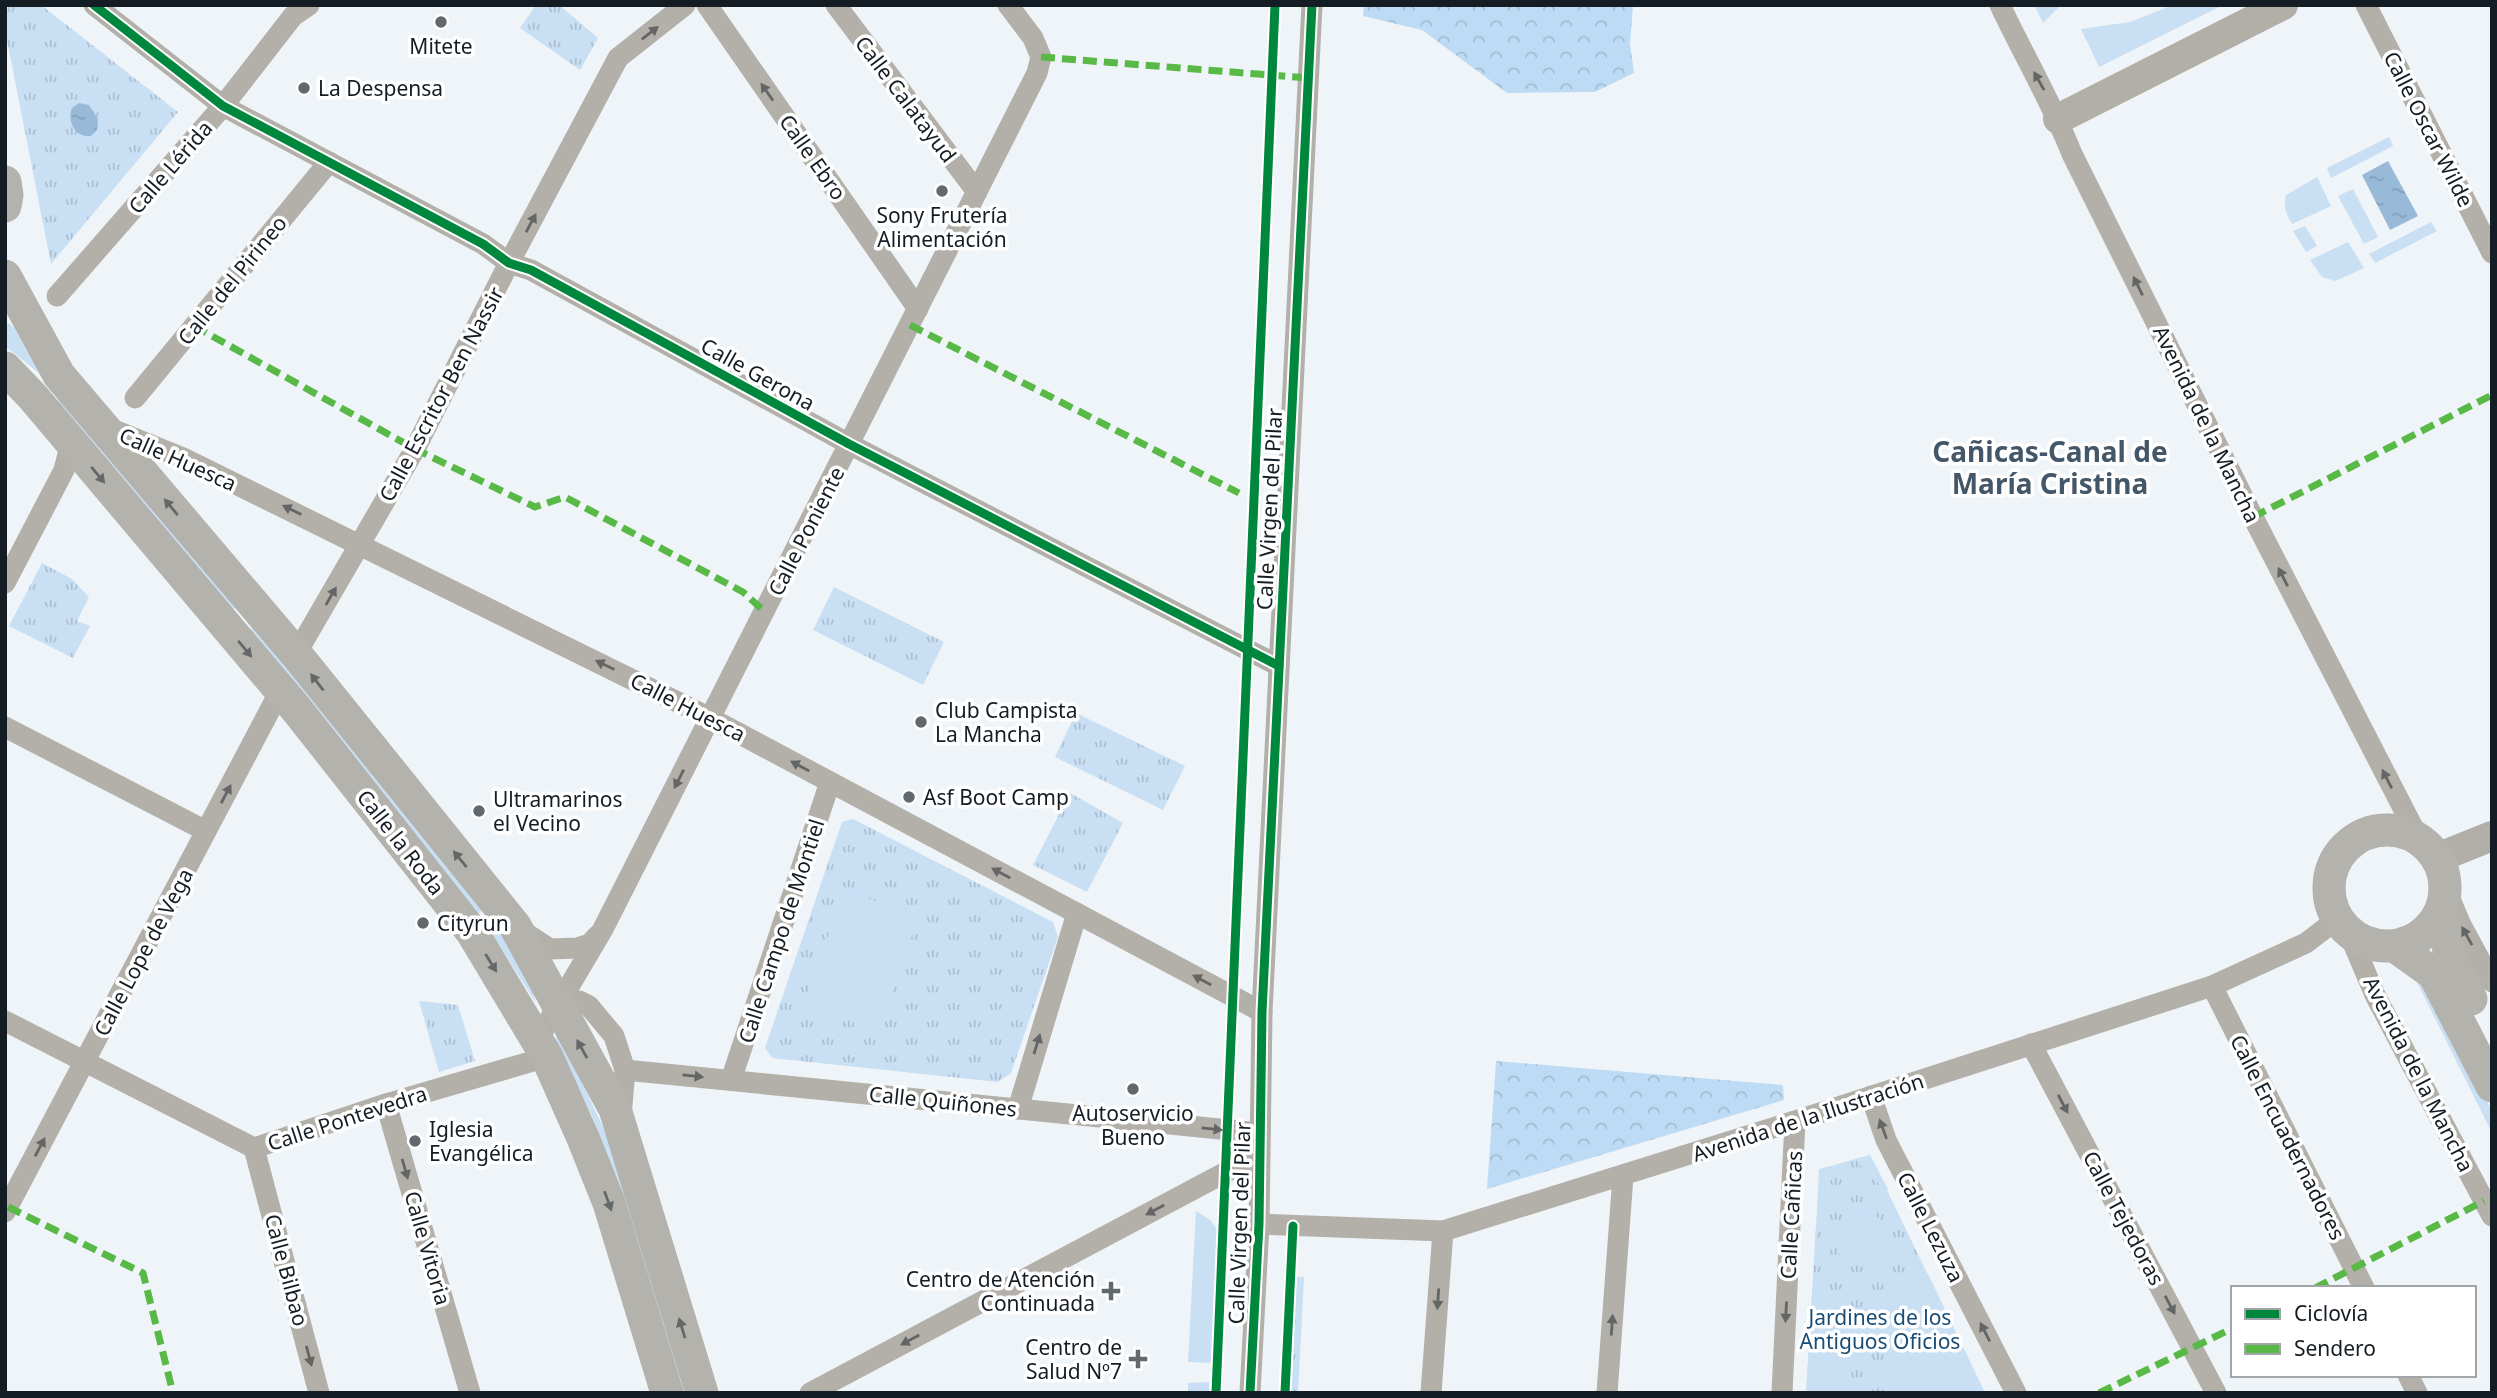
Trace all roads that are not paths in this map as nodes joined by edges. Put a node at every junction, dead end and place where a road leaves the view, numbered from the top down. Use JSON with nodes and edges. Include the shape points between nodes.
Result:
{"nodes":[{"id":1,"x":94,"y":5,"type":"edge"},
{"id":2,"x":309,"y":5,"type":"edge"},
{"id":3,"x":685,"y":5,"type":"edge"},
{"id":4,"x":707,"y":5,"type":"edge"},
{"id":5,"x":836,"y":5,"type":"edge"},
{"id":6,"x":1008,"y":5,"type":"edge"},
{"id":7,"x":1312,"y":5,"type":"edge"},
{"id":8,"x":2000,"y":5,"type":"edge"},
{"id":9,"x":2283,"y":5,"type":"edge"},
{"id":10,"x":2366,"y":5,"type":"edge"},
{"id":11,"x":223,"y":106,"type":"junction"},
{"id":12,"x":2058,"y":119,"type":"junction"},
{"id":13,"x":329,"y":162,"type":"junction"},
{"id":14,"x":5,"y":182,"type":"edge"},
{"id":15,"x":977,"y":192,"type":"junction"},
{"id":16,"x":5,"y":206,"type":"edge"},
{"id":17,"x":2492,"y":253,"type":"edge"},
{"id":18,"x":509,"y":263,"type":"junction"},
{"id":19,"x":5,"y":276,"type":"edge"},
{"id":20,"x":57,"y":296,"type":"dead end"},
{"id":21,"x":918,"y":309,"type":"junction"},
{"id":22,"x":5,"y":368,"type":"edge"},
{"id":23,"x":19,"y":391,"type":"edge"},
{"id":24,"x":135,"y":398,"type":"dead end"},
{"id":25,"x":102,"y":426,"type":"junction"},
{"id":26,"x":71,"y":443,"type":"junction"},
{"id":27,"x":849,"y":444,"type":"junction"},
{"id":28,"x":361,"y":544,"type":"junction"},
{"id":29,"x":5,"y":583,"type":"edge"},
{"id":30,"x":296,"y":654,"type":"junction"},
{"id":31,"x":1279,"y":666,"type":"junction"},
{"id":32,"x":280,"y":691,"type":"junction"},
{"id":33,"x":710,"y":718,"type":"junction"},
{"id":34,"x":5,"y":727,"type":"edge"},
{"id":35,"x":831,"y":782,"type":"junction"},
{"id":36,"x":206,"y":831,"type":"junction"},
{"id":37,"x":2492,"y":836,"type":"edge"},
{"id":38,"x":2428,"y":849,"type":"junction"},
{"id":39,"x":2443,"y":902,"type":"junction"},
{"id":40,"x":1077,"y":913,"type":"junction"},
{"id":41,"x":2342,"y":925,"type":"junction"},
{"id":42,"x":515,"y":926,"type":"junction"},
{"id":43,"x":603,"y":929,"type":"junction"},
{"id":44,"x":2396,"y":947,"type":"junction"},
{"id":45,"x":2492,"y":982,"type":"edge"},
{"id":46,"x":2212,"y":986,"type":"junction"},
{"id":47,"x":558,"y":1003,"type":"junction"},
{"id":48,"x":1262,"y":1012,"type":"junction"},
{"id":49,"x":5,"y":1021,"type":"edge"},
{"id":50,"x":2492,"y":1039,"type":"edge"},
{"id":51,"x":2031,"y":1044,"type":"junction"},
{"id":52,"x":539,"y":1053,"type":"junction"},
{"id":53,"x":85,"y":1062,"type":"junction"},
{"id":54,"x":625,"y":1070,"type":"junction"},
{"id":55,"x":731,"y":1080,"type":"junction"},
{"id":56,"x":2492,"y":1086,"type":"edge"},
{"id":57,"x":1871,"y":1096,"type":"junction"},
{"id":58,"x":386,"y":1104,"type":"junction"},
{"id":59,"x":1018,"y":1109,"type":"junction"},
{"id":60,"x":1795,"y":1121,"type":"junction"},
{"id":61,"x":621,"y":1128,"type":"junction"},
{"id":62,"x":1260,"y":1133,"type":"junction"},
{"id":63,"x":254,"y":1148,"type":"junction"},
{"id":64,"x":1258,"y":1155,"type":"junction"},
{"id":65,"x":1623,"y":1176,"type":"junction"},
{"id":66,"x":6,"y":1208,"type":"edge"},
{"id":67,"x":2492,"y":1216,"type":"edge"},
{"id":68,"x":1259,"y":1224,"type":"junction"},
{"id":69,"x":1443,"y":1231,"type":"junction"},
{"id":70,"x":2363,"y":1286,"type":"edge"},
{"id":71,"x":2409,"y":1377,"type":"edge"},
{"id":72,"x":319,"y":1393,"type":"edge"},
{"id":73,"x":470,"y":1393,"type":"edge"},
{"id":74,"x":667,"y":1393,"type":"edge"},
{"id":75,"x":702,"y":1393,"type":"edge"},
{"id":76,"x":810,"y":1393,"type":"edge"},
{"id":77,"x":1250,"y":1393,"type":"edge"},
{"id":78,"x":1431,"y":1393,"type":"edge"},
{"id":79,"x":1607,"y":1393,"type":"edge"},
{"id":80,"x":1782,"y":1393,"type":"edge"},
{"id":81,"x":2017,"y":1393,"type":"edge"},
{"id":82,"x":2216,"y":1393,"type":"edge"},
{"id":83,"x":2417,"y":1393,"type":"edge"}],
"edges":[{"from":1,"to":11,"type":"street","name":"Calle Gerona"},
{"from":2,"to":11,"type":"street","name":"Calle Lérida","via":[[293,16]]},
{"from":18,"to":3,"type":"street","name":"Calle Escritor Ben Nassir","one_way":true,"via":[[618,58]]},
{"from":21,"to":4,"type":"street","name":"Calle Ebro","one_way":true},
{"from":5,"to":15,"type":"street","name":"Calle Calatayud"},
{"from":6,"to":15,"type":"street","name":"Calle Poniente","via":[[1041,57]]},
{"from":7,"to":31,"type":"street","name":"Calle Virgen del Pilar"},
{"from":12,"to":8,"type":"street","name":"Avenida de la Mancha","one_way":true},
{"from":9,"to":12,"type":"street"},
{"from":10,"to":17,"type":"street","name":"Calle Oscar Wilde"},
{"from":11,"to":13,"type":"street","name":"Calle Gerona"},
{"from":11,"to":20,"type":"street","name":"Calle Lérida"},
{"from":38,"to":12,"type":"street","name":"Avenida de la Mancha","one_way":true,"via":[[2249,509]]},
{"from":13,"to":18,"type":"street","name":"Calle Gerona","via":[[483,244]]},
{"from":13,"to":24,"type":"street","name":"Calle del Pirineo"},
{"from":14,"to":16,"type":"main road"},
{"from":15,"to":21,"type":"street","name":"Calle Poniente"},
{"from":18,"to":27,"type":"street","name":"Calle Gerona","via":[[531,270]]},
{"from":18,"to":28,"type":"street","name":"Calle Escritor Ben Nassir","via":[[420,440]]},
{"from":19,"to":25,"type":"main road","name":"Calle la Roda","via":[[59,375]]},
{"from":21,"to":27,"type":"street","name":"Calle Poniente"},
{"from":22,"to":23,"type":"main road","name":"Calle la Roda"},
{"from":23,"to":26,"type":"main road","name":"Calle la Roda"},
{"from":28,"to":25,"type":"street","name":"Calle Huesca","one_way":true,"via":[[183,458]]},
{"from":30,"to":25,"type":"main road","name":"Calle la Roda","one_way":true},
{"from":26,"to":29,"type":"street","via":[[64,470]]},
{"from":26,"to":32,"type":"main road","name":"Calle la Roda","one_way":true},
{"from":27,"to":31,"type":"street","name":"Calle Gerona"},
{"from":27,"to":33,"type":"street","name":"Calle Poniente"},
{"from":30,"to":28,"type":"street","name":"Calle Escritor Ben Nassir","one_way":true},
{"from":33,"to":28,"type":"street","name":"Calle Huesca","one_way":true},
{"from":42,"to":30,"type":"main road","name":"Calle la Roda","one_way":true},
{"from":31,"to":48,"type":"street","name":"Calle Virgen del Pilar"},
{"from":36,"to":32,"type":"street","name":"Calle Lope de Vega","one_way":true},
{"from":32,"to":52,"type":"main road","name":"Calle la Roda","one_way":true,"via":[[464,922]]},
{"from":35,"to":33,"type":"street","name":"Calle Huesca","one_way":true},
{"from":33,"to":43,"type":"street","name":"Calle Poniente","one_way":true},
{"from":34,"to":36,"type":"street"},
{"from":40,"to":35,"type":"street","name":"Calle Huesca","one_way":true},
{"from":35,"to":55,"type":"street","name":"Calle Campo de Montiel"},
{"from":36,"to":53,"type":"street","name":"Calle Lope de Vega"},
{"from":37,"to":38,"type":"street"},
{"from":38,"to":39,"type":"main road","via":[[2444,877]]},
{"from":38,"to":41,"type":"main road","via":[[2398,830],[2374,831],[2353,841],[2337,858],[2328,880],[2330,904]]},
{"from":39,"to":44,"type":"main road","via":[[2429,929]]},
{"from":45,"to":39,"type":"street","one_way":true,"via":[[2460,923]]},
{"from":39,"to":50,"type":"main road","via":[[2452,962]]},
{"from":48,"to":40,"type":"street","name":"Calle Huesca","one_way":true},
{"from":59,"to":40,"type":"street","one_way":true},
{"from":41,"to":44,"type":"main road","via":[[2367,944]]},
{"from":41,"to":46,"type":"street","name":"Avenida de la Ilustración"},
{"from":41,"to":67,"type":"street","name":"Avenida de la Mancha"},
{"from":42,"to":43,"type":"street","name":"Calle Poniente","via":[[550,949],[590,944]]},
{"from":42,"to":47,"type":"main road","name":"Calle la Roda"},
{"from":43,"to":47,"type":"street","name":"Calle Poniente"},
{"from":44,"to":56,"type":"main road","name":"Avenida de la Mancha","via":[[2434,974]]},
{"from":46,"to":51,"type":"street","name":"Avenida de la Ilustración"},
{"from":46,"to":70,"type":"street","name":"Calle Encuadernadores"},
{"from":47,"to":52,"type":"street","name":"Calle Poniente"},
{"from":47,"to":54,"type":"street","via":[[579,1001],[589,1006],[614,1036]]},
{"from":61,"to":47,"type":"main road","name":"Calle la Roda","one_way":true},
{"from":48,"to":62,"type":"street","name":"Calle Virgen del Pilar"},
{"from":49,"to":53,"type":"street","name":"Calle Pontevedra"},
{"from":51,"to":57,"type":"street","name":"Avenida de la Ilustración"},
{"from":51,"to":82,"type":"street","name":"Calle Tejedoras","one_way":true},
{"from":52,"to":58,"type":"street","name":"Calle Pontevedra"},
{"from":52,"to":74,"type":"main road","name":"Calle la Roda","one_way":true,"via":[[583,1138],[609,1203]]},
{"from":53,"to":63,"type":"street","name":"Calle Pontevedra"},
{"from":66,"to":53,"type":"street","name":"Calle Lope de Vega","one_way":true},
{"from":54,"to":55,"type":"street","name":"Calle Quiñones","one_way":true},
{"from":54,"to":61,"type":"street"},
{"from":55,"to":59,"type":"street","name":"Calle Quiñones"},
{"from":57,"to":60,"type":"street","name":"Avenida de la Ilustración"},
{"from":81,"to":57,"type":"street","name":"Calle Lezuza","one_way":true,"via":[[1886,1140]]},
{"from":58,"to":63,"type":"street","name":"Calle Pontevedra"},
{"from":58,"to":73,"type":"street","name":"Calle Vitoria","one_way":true},
{"from":59,"to":62,"type":"street","name":"Calle Quiñones","one_way":true},
{"from":60,"to":65,"type":"street","name":"Avenida de la Ilustración"},
{"from":60,"to":80,"type":"street","name":"Calle Cañicas","one_way":true},
{"from":75,"to":61,"type":"main road","name":"Calle la Roda","one_way":true},
{"from":62,"to":64,"type":"street","name":"Calle Virgen del Pilar"},
{"from":63,"to":72,"type":"street","name":"Calle Bilbao","one_way":true},
{"from":64,"to":68,"type":"street","name":"Calle Virgen del Pilar"},
{"from":64,"to":76,"type":"street","one_way":true},
{"from":65,"to":69,"type":"street","name":"Avenida de la Ilustración"},
{"from":79,"to":65,"type":"street","one_way":true},
{"from":68,"to":69,"type":"street","name":"Avenida de la Ilustración"},
{"from":68,"to":77,"type":"street","name":"Calle Virgen del Pilar"},
{"from":69,"to":78,"type":"street","one_way":true},
{"from":71,"to":83,"type":"street"}]}
